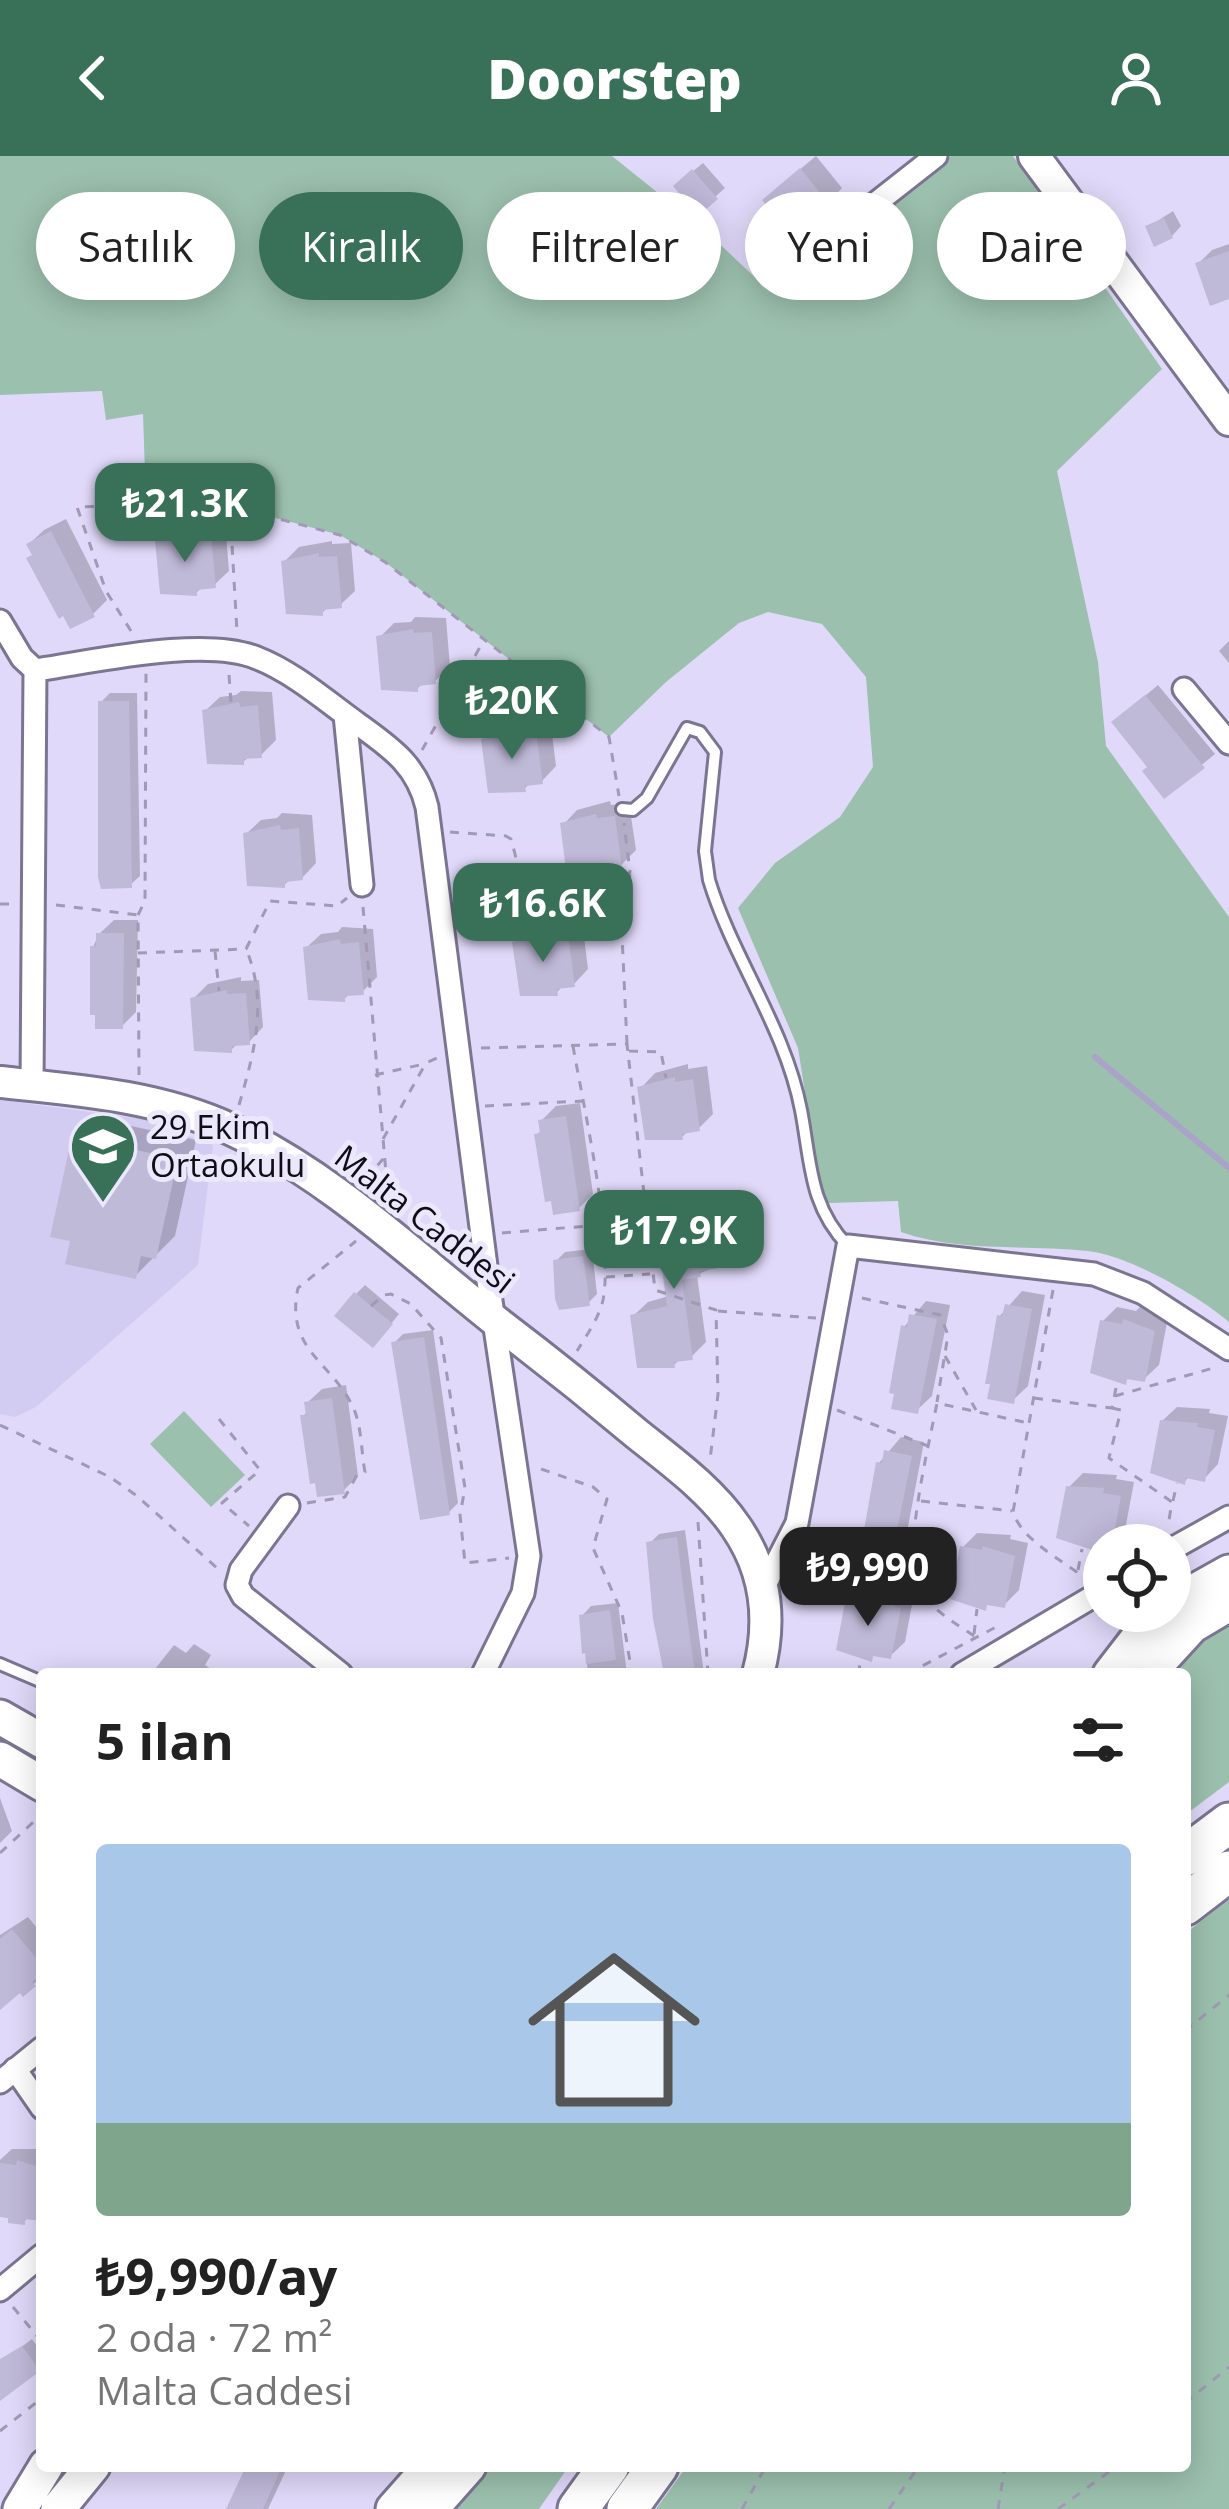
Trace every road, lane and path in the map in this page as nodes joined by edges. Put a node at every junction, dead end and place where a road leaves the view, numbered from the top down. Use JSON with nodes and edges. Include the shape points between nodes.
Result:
{"nodes":[{"id":1,"x":936,"y":156,"type":"edge"},
{"id":2,"x":1034,"y":156,"type":"edge"},
{"id":3,"x":890,"y":192,"type":"edge"},
{"id":4,"x":1229,"y":420,"type":"edge"},
{"id":5,"x":230,"y":506,"type":"junction"},
{"id":6,"x":0,"y":621,"type":"edge"},
{"id":7,"x":484,"y":640,"type":"junction"},
{"id":8,"x":232,"y":651,"type":"junction"},
{"id":9,"x":146,"y":655,"type":"junction"},
{"id":10,"x":35,"y":670,"type":"junction"},
{"id":11,"x":1184,"y":689,"type":"dead end"},
{"id":12,"x":231,"y":703,"type":"dead end"},
{"id":13,"x":345,"y":715,"type":"junction"},
{"id":14,"x":1229,"y":743,"type":"edge"},
{"id":15,"x":412,"y":767,"type":"junction"},
{"id":16,"x":622,"y":809,"type":"junction"},
{"id":17,"x":430,"y":831,"type":"junction"},
{"id":18,"x":630,"y":872,"type":"junction"},
{"id":19,"x":362,"y":885,"type":"junction"},
{"id":20,"x":36,"y":902,"type":"junction"},
{"id":21,"x":529,"y":906,"type":"junction"},
{"id":22,"x":138,"y":915,"type":"junction"},
{"id":23,"x":441,"y":917,"type":"junction"},
{"id":24,"x":246,"y":949,"type":"junction"},
{"id":25,"x":215,"y":950,"type":"junction"},
{"id":26,"x":138,"y":953,"type":"junction"},
{"id":27,"x":219,"y":991,"type":"dead end"},
{"id":28,"x":573,"y":1045,"type":"junction"},
{"id":29,"x":627,"y":1047,"type":"junction"},
{"id":30,"x":458,"y":1049,"type":"junction"},
{"id":31,"x":426,"y":1063,"type":"junction"},
{"id":32,"x":375,"y":1075,"type":"junction"},
{"id":33,"x":666,"y":1078,"type":"dead end"},
{"id":34,"x":0,"y":1082,"type":"edge"},
{"id":35,"x":32,"y":1085,"type":"junction"},
{"id":36,"x":140,"y":1101,"type":"junction"},
{"id":37,"x":583,"y":1101,"type":"junction"},
{"id":38,"x":465,"y":1107,"type":"junction"},
{"id":39,"x":232,"y":1130,"type":"junction"},
{"id":40,"x":383,"y":1139,"type":"junction"},
{"id":41,"x":385,"y":1158,"type":"junction"},
{"id":42,"x":347,"y":1202,"type":"junction"},
{"id":43,"x":643,"y":1205,"type":"junction"},
{"id":44,"x":685,"y":1216,"type":"dead end"},
{"id":45,"x":601,"y":1225,"type":"junction"},
{"id":46,"x":382,"y":1229,"type":"junction"},
{"id":47,"x":482,"y":1235,"type":"junction"},
{"id":48,"x":848,"y":1246,"type":"junction"},
{"id":49,"x":1058,"y":1268,"type":"junction"},
{"id":50,"x":652,"y":1274,"type":"junction"},
{"id":51,"x":604,"y":1277,"type":"junction"},
{"id":52,"x":839,"y":1294,"type":"junction"},
{"id":53,"x":371,"y":1306,"type":"dead end"},
{"id":54,"x":716,"y":1310,"type":"junction"},
{"id":55,"x":835,"y":1319,"type":"junction"},
{"id":56,"x":495,"y":1320,"type":"junction"},
{"id":57,"x":1229,"y":1349,"type":"edge"},
{"id":58,"x":945,"y":1356,"type":"junction"},
{"id":59,"x":1229,"y":1363,"type":"edge"},
{"id":60,"x":563,"y":1373,"type":"junction"},
{"id":61,"x":1117,"y":1383,"type":"dead end"},
{"id":62,"x":1114,"y":1396,"type":"junction"},
{"id":63,"x":1033,"y":1398,"type":"junction"},
{"id":64,"x":819,"y":1403,"type":"junction"},
{"id":65,"x":937,"y":1403,"type":"junction"},
{"id":66,"x":1112,"y":1408,"type":"junction"},
{"id":67,"x":977,"y":1412,"type":"junction"},
{"id":68,"x":219,"y":1419,"type":"dead end"},
{"id":69,"x":1028,"y":1423,"type":"junction"},
{"id":70,"x":0,"y":1425,"type":"edge"},
{"id":71,"x":928,"y":1446,"type":"junction"},
{"id":72,"x":515,"y":1463,"type":"junction"},
{"id":73,"x":1177,"y":1483,"type":"dead end"},
{"id":74,"x":702,"y":1489,"type":"junction"},
{"id":75,"x":919,"y":1501,"type":"junction"},
{"id":76,"x":1172,"y":1502,"type":"junction"},
{"id":77,"x":288,"y":1506,"type":"joint"},
{"id":78,"x":1013,"y":1511,"type":"junction"},
{"id":79,"x":1229,"y":1517,"type":"edge"},
{"id":80,"x":1170,"y":1524,"type":"edge"},
{"id":81,"x":1191,"y":1534,"type":"edge"},
{"id":82,"x":264,"y":1539,"type":"junction"},
{"id":83,"x":1082,"y":1549,"type":"dead end"},
{"id":84,"x":529,"y":1556,"type":"junction"},
{"id":85,"x":1229,"y":1572,"type":"edge"},
{"id":86,"x":1078,"y":1573,"type":"junction"},
{"id":87,"x":1083,"y":1576,"type":"edge"},
{"id":88,"x":237,"y":1585,"type":"junction"},
{"id":89,"x":764,"y":1587,"type":"junction"},
{"id":90,"x":1083,"y":1594,"type":"edge"},
{"id":91,"x":1191,"y":1594,"type":"edge"},
{"id":92,"x":1229,"y":1604,"type":"edge"},
{"id":93,"x":977,"y":1609,"type":"dead end"},
{"id":94,"x":1142,"y":1632,"type":"edge"},
{"id":95,"x":974,"y":1636,"type":"junction"},
{"id":96,"x":862,"y":1660,"type":"dead end"},
{"id":97,"x":0,"y":1664,"type":"edge"},
{"id":98,"x":333,"y":1668,"type":"edge"},
{"id":99,"x":486,"y":1668,"type":"edge"},
{"id":100,"x":631,"y":1668,"type":"edge"},
{"id":101,"x":708,"y":1668,"type":"edge"},
{"id":102,"x":759,"y":1668,"type":"edge"},
{"id":103,"x":859,"y":1668,"type":"edge"},
{"id":104,"x":918,"y":1668,"type":"edge"},
{"id":105,"x":971,"y":1668,"type":"edge"},
{"id":106,"x":1115,"y":1668,"type":"edge"},
{"id":107,"x":1154,"y":1668,"type":"edge"},
{"id":108,"x":36,"y":1679,"type":"edge"},
{"id":109,"x":0,"y":1717,"type":"edge"},
{"id":110,"x":36,"y":1738,"type":"edge"},
{"id":111,"x":0,"y":1759,"type":"edge"},
{"id":112,"x":36,"y":1780,"type":"edge"},
{"id":113,"x":36,"y":1820,"type":"edge"},
{"id":114,"x":1229,"y":1823,"type":"edge"},
{"id":115,"x":1191,"y":1852,"type":"edge"},
{"id":116,"x":0,"y":1853,"type":"edge"},
{"id":117,"x":1229,"y":1871,"type":"edge"},
{"id":118,"x":1191,"y":1900,"type":"edge"},
{"id":119,"x":1229,"y":1995,"type":"edge"},
{"id":120,"x":1191,"y":2026,"type":"edge"},
{"id":121,"x":36,"y":2053,"type":"edge"},
{"id":122,"x":8,"y":2075,"type":"edge"},
{"id":123,"x":36,"y":2102,"type":"edge"},
{"id":124,"x":36,"y":2263,"type":"edge"},
{"id":125,"x":7,"y":2299,"type":"edge"},
{"id":126,"x":36,"y":2335,"type":"edge"},
{"id":127,"x":1229,"y":2367,"type":"edge"},
{"id":128,"x":1191,"y":2398,"type":"edge"},
{"id":129,"x":36,"y":2403,"type":"edge"},
{"id":130,"x":0,"y":2432,"type":"edge"},
{"id":131,"x":42,"y":2472,"type":"edge"},
{"id":132,"x":87,"y":2472,"type":"edge"},
{"id":133,"x":426,"y":2472,"type":"edge"},
{"id":134,"x":464,"y":2472,"type":"edge"},
{"id":135,"x":604,"y":2472,"type":"edge"},
{"id":136,"x":654,"y":2472,"type":"edge"},
{"id":137,"x":763,"y":2472,"type":"edge"},
{"id":138,"x":915,"y":2472,"type":"edge"},
{"id":139,"x":1004,"y":2472,"type":"edge"},
{"id":140,"x":1110,"y":2472,"type":"edge"},
{"id":141,"x":20,"y":2509,"type":"edge"},
{"id":142,"x":58,"y":2509,"type":"edge"},
{"id":143,"x":393,"y":2509,"type":"edge"},
{"id":144,"x":431,"y":2509,"type":"edge"},
{"id":145,"x":578,"y":2509,"type":"edge"},
{"id":146,"x":627,"y":2509,"type":"edge"},
{"id":147,"x":742,"y":2509,"type":"edge"},
{"id":148,"x":889,"y":2509,"type":"edge"},
{"id":149,"x":998,"y":2509,"type":"edge"},
{"id":150,"x":1058,"y":2509,"type":"edge"}],
"edges":[{"from":1,"to":3,"type":"street"},
{"from":2,"to":4,"type":"main road"},
{"from":5,"to":7,"type":"path","via":[[340,535]]},
{"from":5,"to":8,"type":"path"},
{"from":5,"to":9,"type":"path","via":[[76,507],[106,590]]},
{"from":6,"to":10,"type":"street"},
{"from":7,"to":15,"type":"path"},
{"from":7,"to":16,"type":"path","via":[[609,737]]},
{"from":8,"to":9,"type":"street"},
{"from":8,"to":12,"type":"path"},
{"from":8,"to":13,"type":"street","via":[[274,666]]},
{"from":9,"to":10,"type":"street"},
{"from":9,"to":22,"type":"path","via":[[145,901]]},
{"from":10,"to":20,"type":"street"},
{"from":11,"to":14,"type":"street"},
{"from":13,"to":15,"type":"street"},
{"from":13,"to":19,"type":"street"},
{"from":15,"to":17,"type":"street"},
{"from":16,"to":18,"type":"path"},
{"from":16,"to":48,"type":"lane","via":[[647,798],[687,728],[708,739],[716,768],[709,880],[791,1073],[814,1194]]},
{"from":17,"to":21,"type":"path","via":[[511,839]]},
{"from":17,"to":23,"type":"street"},
{"from":18,"to":21,"type":"path","via":[[569,909],[532,917]]},
{"from":18,"to":29,"type":"path","via":[[622,935]]},
{"from":19,"to":24,"type":"path","via":[[337,906],[270,901]]},
{"from":19,"to":32,"type":"path"},
{"from":20,"to":22,"type":"path"},
{"from":20,"to":35,"type":"street"},
{"from":21,"to":23,"type":"path"},
{"from":22,"to":26,"type":"path"},
{"from":23,"to":30,"type":"street"},
{"from":24,"to":25,"type":"path"},
{"from":24,"to":39,"type":"path","via":[[258,1024]]},
{"from":25,"to":26,"type":"path"},
{"from":25,"to":27,"type":"path"},
{"from":26,"to":36,"type":"path"},
{"from":28,"to":29,"type":"path"},
{"from":28,"to":30,"type":"path"},
{"from":28,"to":37,"type":"path"},
{"from":29,"to":33,"type":"path","via":[[661,1052]]},
{"from":29,"to":43,"type":"path"},
{"from":30,"to":31,"type":"path"},
{"from":30,"to":38,"type":"street"},
{"from":31,"to":32,"type":"path"},
{"from":31,"to":40,"type":"path"},
{"from":32,"to":40,"type":"path"},
{"from":34,"to":35,"type":"main road","name":"Malta Caddesi"},
{"from":35,"to":36,"type":"main road","name":"Malta Caddesi"},
{"from":36,"to":39,"type":"main road","name":"Malta Caddesi"},
{"from":37,"to":38,"type":"path"},
{"from":37,"to":45,"type":"path"},
{"from":38,"to":47,"type":"street"},
{"from":39,"to":42,"type":"main road","name":"Malta Caddesi"},
{"from":40,"to":41,"type":"path"},
{"from":41,"to":42,"type":"path"},
{"from":41,"to":46,"type":"path"},
{"from":42,"to":46,"type":"main road","name":"Malta Caddesi"},
{"from":43,"to":44,"type":"path","via":[[683,1198]]},
{"from":43,"to":50,"type":"path"},
{"from":45,"to":47,"type":"path"},
{"from":45,"to":51,"type":"path"},
{"from":46,"to":56,"type":"main road","name":"Malta Caddesi"},
{"from":46,"to":77,"type":"path","via":[[298,1288],[296,1298],[304,1345],[352,1404],[365,1472],[345,1497]]},
{"from":47,"to":56,"type":"street"},
{"from":48,"to":49,"type":"street"},
{"from":48,"to":52,"type":"street"},
{"from":49,"to":57,"type":"street","via":[[1142,1293]]},
{"from":49,"to":63,"type":"path"},
{"from":50,"to":51,"type":"path"},
{"from":50,"to":54,"type":"path","via":[[655,1290]]},
{"from":51,"to":60,"type":"path","via":[[598,1315]]},
{"from":52,"to":55,"type":"street"},
{"from":52,"to":58,"type":"path","via":[[940,1315]]},
{"from":53,"to":84,"type":"path","via":[[384,1295],[399,1297],[441,1338],[464,1488],[465,1563]]},
{"from":54,"to":55,"type":"path"},
{"from":54,"to":74,"type":"path","via":[[716,1423]]},
{"from":55,"to":64,"type":"street"},
{"from":56,"to":60,"type":"main road","name":"Malta Caddesi"},
{"from":56,"to":72,"type":"street"},
{"from":58,"to":65,"type":"path"},
{"from":58,"to":67,"type":"path"},
{"from":59,"to":62,"type":"path"},
{"from":60,"to":74,"type":"main road","name":"Malta Caddesi"},
{"from":61,"to":62,"type":"path"},
{"from":62,"to":66,"type":"path"},
{"from":63,"to":66,"type":"path"},
{"from":63,"to":69,"type":"path"},
{"from":64,"to":71,"type":"path"},
{"from":64,"to":89,"type":"street","via":[[793,1538]]},
{"from":65,"to":67,"type":"path"},
{"from":65,"to":71,"type":"path"},
{"from":66,"to":76,"type":"path","via":[[1121,1410],[1109,1458]]},
{"from":67,"to":69,"type":"path"},
{"from":68,"to":82,"type":"path","via":[[260,1470],[222,1503]]},
{"from":69,"to":78,"type":"path"},
{"from":70,"to":88,"type":"path","via":[[123,1486]]},
{"from":71,"to":75,"type":"path"},
{"from":72,"to":84,"type":"street"},
{"from":72,"to":100,"type":"path","via":[[560,1473],[607,1499],[593,1548],[622,1613]]},
{"from":73,"to":76,"type":"path"},
{"from":74,"to":89,"type":"main road","name":"Malta Caddesi","via":[[734,1524]]},
{"from":74,"to":101,"type":"path","via":[[697,1533]]},
{"from":75,"to":78,"type":"path"},
{"from":75,"to":95,"type":"path","via":[[916,1585]]},
{"from":76,"to":80,"type":"path"},
{"from":77,"to":82,"type":"street"},
{"from":78,"to":86,"type":"path","via":[[1029,1536]]},
{"from":79,"to":81,"type":"street"},
{"from":82,"to":88,"type":"street"},
{"from":83,"to":86,"type":"path"},
{"from":84,"to":99,"type":"street","via":[[523,1593]]},
{"from":85,"to":91,"type":"main road"},
{"from":86,"to":87,"type":"path"},
{"from":88,"to":98,"type":"street"},
{"from":89,"to":102,"type":"main road","name":"Malta Caddesi"},
{"from":90,"to":105,"type":"street"},
{"from":92,"to":107,"type":"main road","via":[[1192,1626]]},
{"from":93,"to":95,"type":"path"},
{"from":94,"to":106,"type":"main road"},
{"from":95,"to":104,"type":"path"},
{"from":96,"to":103,"type":"path"},
{"from":97,"to":108,"type":"lane"},
{"from":109,"to":110,"type":"main road"},
{"from":111,"to":112,"type":"main road"},
{"from":113,"to":116,"type":"path"},
{"from":114,"to":115,"type":"highway"},
{"from":117,"to":118,"type":"highway"},
{"from":119,"to":120,"type":"path"},
{"from":121,"to":122,"type":"street"},
{"from":122,"to":123,"type":"street"},
{"from":124,"to":125,"type":"street"},
{"from":125,"to":126,"type":"path"},
{"from":127,"to":128,"type":"path"},
{"from":129,"to":130,"type":"path"},
{"from":131,"to":141,"type":"main road"},
{"from":132,"to":142,"type":"main road"},
{"from":133,"to":143,"type":"main road"},
{"from":134,"to":144,"type":"main road"},
{"from":135,"to":145,"type":"highway"},
{"from":136,"to":146,"type":"highway"},
{"from":137,"to":147,"type":"path"},
{"from":138,"to":148,"type":"path"},
{"from":139,"to":149,"type":"path"},
{"from":140,"to":150,"type":"path"}]}
